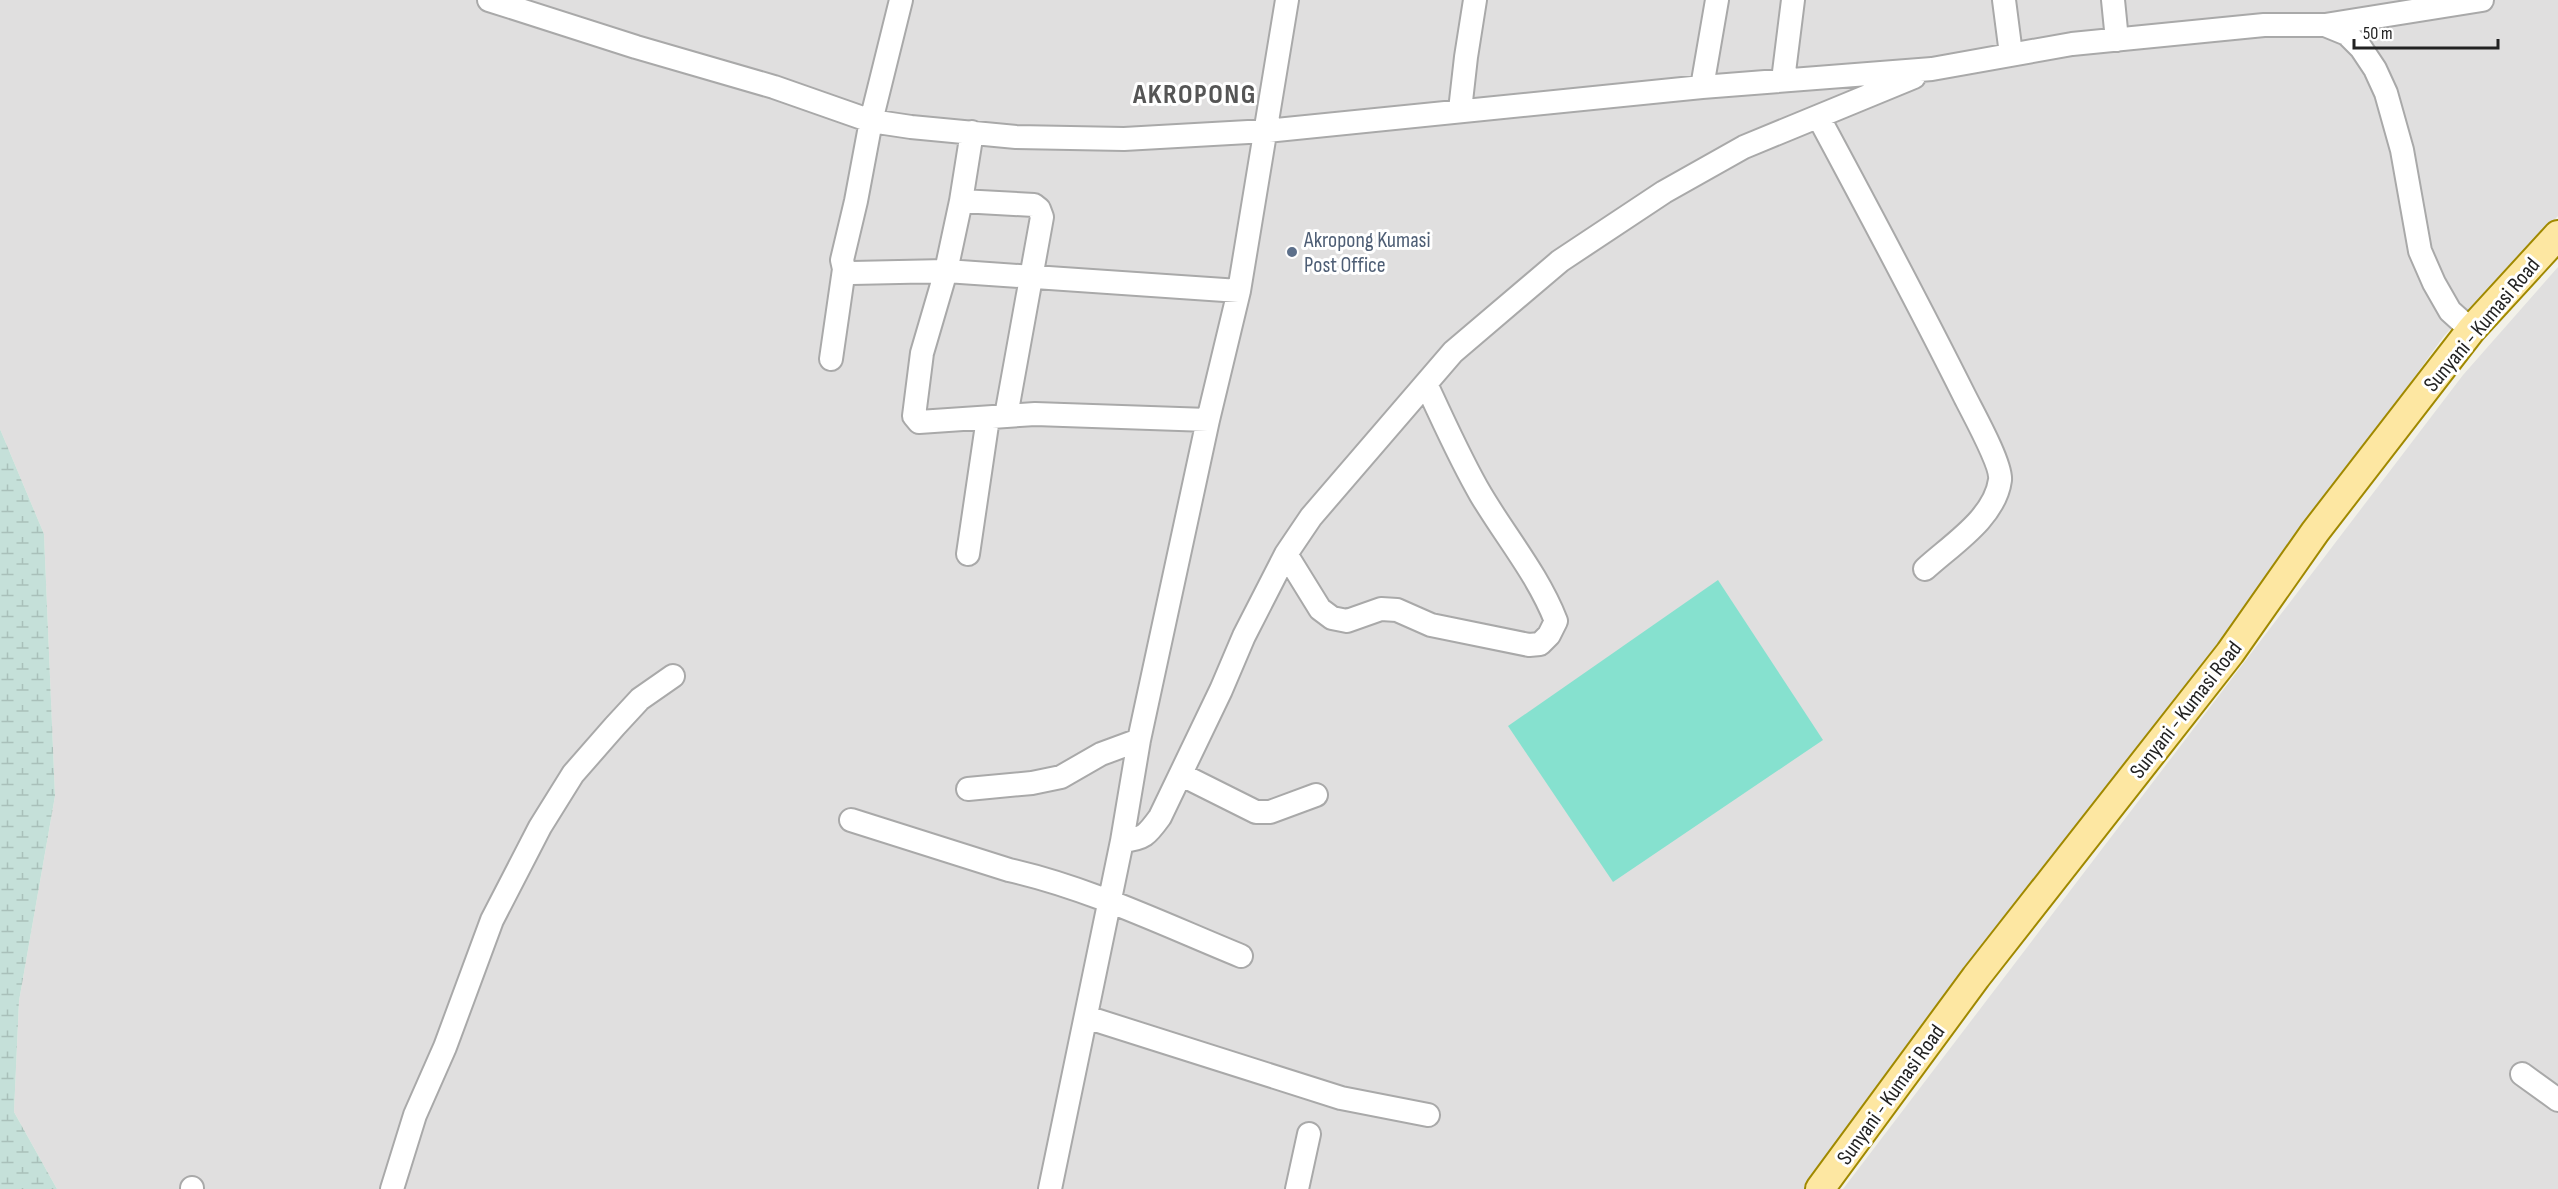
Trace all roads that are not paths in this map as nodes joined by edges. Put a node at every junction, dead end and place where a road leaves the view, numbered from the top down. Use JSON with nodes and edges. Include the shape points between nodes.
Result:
{"nodes":[{"id":1,"x":489,"y":0,"type":"edge"},
{"id":2,"x":901,"y":0,"type":"edge"},
{"id":3,"x":1287,"y":0,"type":"edge"},
{"id":4,"x":1475,"y":0,"type":"edge"},
{"id":5,"x":1717,"y":0,"type":"edge"},
{"id":6,"x":1793,"y":0,"type":"edge"},
{"id":7,"x":2004,"y":0,"type":"edge"},
{"id":8,"x":2113,"y":0,"type":"edge"},
{"id":9,"x":2482,"y":0,"type":"edge"},
{"id":10,"x":522,"y":5,"type":"edge"},
{"id":11,"x":2325,"y":25,"type":"junction"},
{"id":12,"x":2116,"y":39,"type":"junction"},
{"id":13,"x":2010,"y":54,"type":"junction"},
{"id":14,"x":1932,"y":69,"type":"junction"},
{"id":15,"x":1783,"y":80,"type":"junction"},
{"id":16,"x":1702,"y":87,"type":"junction"},
{"id":17,"x":1460,"y":110,"type":"junction"},
{"id":18,"x":1819,"y":118,"type":"junction"},
{"id":19,"x":871,"y":121,"type":"junction"},
{"id":20,"x":1266,"y":131,"type":"junction"},
{"id":21,"x":972,"y":132,"type":"junction"},
{"id":22,"x":962,"y":201,"type":"junction"},
{"id":23,"x":2558,"y":235,"type":"edge"},
{"id":24,"x":844,"y":269,"type":"junction"},
{"id":25,"x":946,"y":271,"type":"junction"},
{"id":26,"x":1030,"y":276,"type":"junction"},
{"id":27,"x":1239,"y":291,"type":"junction"},
{"id":28,"x":2471,"y":330,"type":"junction"},
{"id":29,"x":831,"y":359,"type":"dead end"},
{"id":30,"x":1426,"y":384,"type":"junction"},
{"id":31,"x":997,"y":417,"type":"junction"},
{"id":32,"x":1208,"y":420,"type":"junction"},
{"id":33,"x":968,"y":554,"type":"dead end"},
{"id":34,"x":1286,"y":554,"type":"junction"},
{"id":35,"x":1925,"y":569,"type":"dead end"},
{"id":36,"x":673,"y":676,"type":"dead end"},
{"id":37,"x":1139,"y":740,"type":"junction"},
{"id":38,"x":1182,"y":775,"type":"junction"},
{"id":39,"x":968,"y":789,"type":"dead end"},
{"id":40,"x":1316,"y":795,"type":"dead end"},
{"id":41,"x":851,"y":820,"type":"dead end"},
{"id":42,"x":1122,"y":841,"type":"junction"},
{"id":43,"x":1109,"y":901,"type":"junction"},
{"id":44,"x":1241,"y":956,"type":"dead end"},
{"id":45,"x":1086,"y":1017,"type":"junction"},
{"id":46,"x":2522,"y":1074,"type":"dead end"},
{"id":47,"x":2558,"y":1100,"type":"edge"},
{"id":48,"x":1428,"y":1115,"type":"dead end"},
{"id":49,"x":1309,"y":1134,"type":"dead end"},
{"id":50,"x":392,"y":1189,"type":"edge"},
{"id":51,"x":1050,"y":1189,"type":"edge"},
{"id":52,"x":1297,"y":1189,"type":"edge"},
{"id":53,"x":1820,"y":1189,"type":"edge"}],
"edges":[{"from":1,"to":10,"type":"street"},
{"from":2,"to":19,"type":"street"},
{"from":3,"to":20,"type":"street"},
{"from":4,"to":17,"type":"street"},
{"from":5,"to":16,"type":"street"},
{"from":6,"to":15,"type":"street"},
{"from":7,"to":13,"type":"street"},
{"from":8,"to":12,"type":"street"},
{"from":9,"to":11,"type":"street"},
{"from":10,"to":19,"type":"street","via":[[636,47],[774,87]]},
{"from":11,"to":12,"type":"street","via":[[2264,25]]},
{"from":11,"to":28,"type":"street","via":[[2347,34],[2375,69],[2402,150],[2420,251],[2450,311]]},
{"from":12,"to":13,"type":"street"},
{"from":13,"to":14,"type":"street"},
{"from":14,"to":15,"type":"street"},
{"from":14,"to":18,"type":"street"},
{"from":15,"to":16,"type":"street"},
{"from":16,"to":17,"type":"street"},
{"from":17,"to":20,"type":"street"},
{"from":18,"to":30,"type":"street","via":[[1744,147],[1605,230],[1506,306],[1453,352]]},
{"from":18,"to":35,"type":"street","via":[[1922,312],[1991,450],[2001,479],[1991,507]]},
{"from":19,"to":21,"type":"street"},
{"from":19,"to":24,"type":"street","via":[[842,260]]},
{"from":20,"to":21,"type":"street","via":[[1124,139]]},
{"from":20,"to":27,"type":"street"},
{"from":21,"to":22,"type":"street"},
{"from":22,"to":25,"type":"street"},
{"from":22,"to":26,"type":"street","via":[[1034,205],[1039,209],[1042,216]]},
{"from":23,"to":28,"type":"main road","name":"Sunyani - Kumasi Road"},
{"from":24,"to":25,"type":"street","via":[[852,273]]},
{"from":24,"to":29,"type":"street"},
{"from":25,"to":26,"type":"street"},
{"from":25,"to":31,"type":"street","via":[[922,353],[914,416],[919,422]]},
{"from":26,"to":27,"type":"street"},
{"from":26,"to":31,"type":"street"},
{"from":27,"to":32,"type":"street"},
{"from":28,"to":53,"type":"main road","name":"Sunyani - Kumasi Road","via":[[2315,532],[2230,653],[1976,977]]},
{"from":30,"to":34,"type":"street","via":[[1311,517]]},
{"from":30,"to":34,"type":"street","via":[[1482,497],[1517,547],[1550,606],[1556,621],[1549,634],[1540,644],[1529,645],[1431,625],[1397,610],[1381,609],[1347,621],[1332,618],[1320,609]]},
{"from":31,"to":32,"type":"street","via":[[1035,414]]},
{"from":31,"to":33,"type":"street"},
{"from":32,"to":37,"type":"street"},
{"from":34,"to":38,"type":"street","via":[[1244,636]]},
{"from":36,"to":50,"type":"street","via":[[640,699],[615,726],[573,774],[540,827],[492,920],[415,1115]]},
{"from":37,"to":39,"type":"street","via":[[1101,754],[1060,777]]},
{"from":37,"to":42,"type":"street"},
{"from":38,"to":40,"type":"street","via":[[1256,812],[1270,812]]},
{"from":38,"to":42,"type":"street","via":[[1148,833],[1139,839]]},
{"from":41,"to":43,"type":"street"},
{"from":42,"to":43,"type":"street"},
{"from":43,"to":44,"type":"street"},
{"from":43,"to":45,"type":"street"},
{"from":45,"to":48,"type":"street","via":[[1341,1098]]},
{"from":45,"to":51,"type":"street"},
{"from":46,"to":47,"type":"street"},
{"from":49,"to":52,"type":"street"}]}
